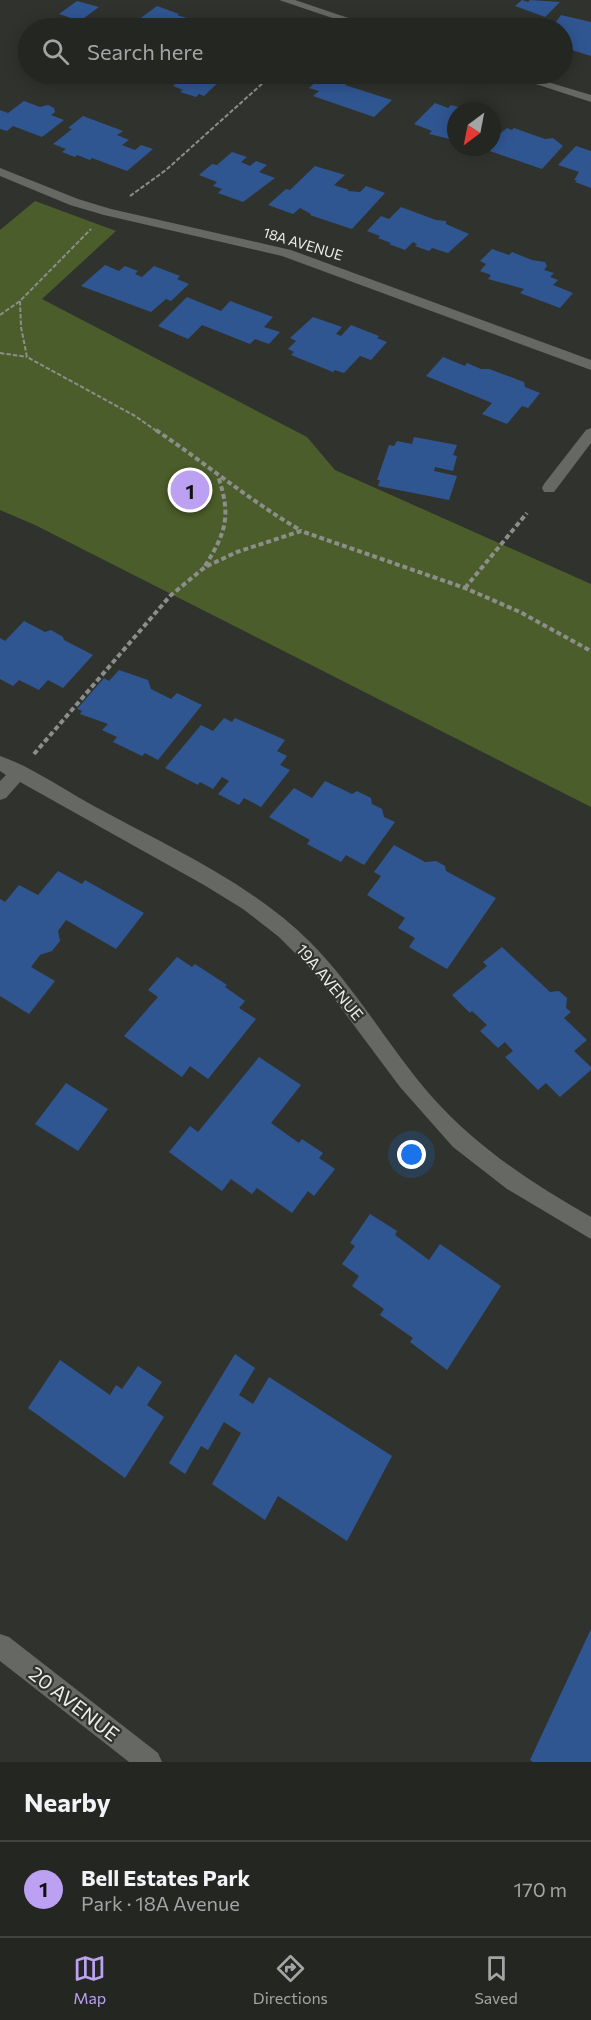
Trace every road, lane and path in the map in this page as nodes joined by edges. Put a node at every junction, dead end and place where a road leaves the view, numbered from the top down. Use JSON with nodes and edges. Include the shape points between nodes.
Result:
{"nodes":[{"id":1,"x":284,"y":0,"type":"edge"},
{"id":2,"x":341,"y":18,"type":"edge"},
{"id":3,"x":262,"y":84,"type":"edge"},
{"id":4,"x":543,"y":84,"type":"edge"},
{"id":5,"x":591,"y":99,"type":"edge"},
{"id":6,"x":0,"y":172,"type":"edge"},
{"id":7,"x":125,"y":200,"type":"dead end"},
{"id":8,"x":98,"y":223,"type":"dead end"},
{"id":9,"x":20,"y":301,"type":"junction"},
{"id":10,"x":0,"y":315,"type":"edge"},
{"id":11,"x":0,"y":353,"type":"edge"},
{"id":12,"x":27,"y":357,"type":"junction"},
{"id":13,"x":591,"y":365,"type":"edge"},
{"id":14,"x":591,"y":433,"type":"edge"},
{"id":15,"x":218,"y":476,"type":"junction"},
{"id":16,"x":549,"y":488,"type":"dead end"},
{"id":17,"x":527,"y":513,"type":"dead end"},
{"id":18,"x":301,"y":531,"type":"junction"},
{"id":19,"x":205,"y":567,"type":"junction"},
{"id":20,"x":465,"y":588,"type":"junction"},
{"id":21,"x":591,"y":651,"type":"edge"},
{"id":22,"x":0,"y":764,"type":"edge"},
{"id":23,"x":18,"y":773,"type":"junction"},
{"id":24,"x":0,"y":793,"type":"edge"},
{"id":25,"x":591,"y":1229,"type":"edge"},
{"id":26,"x":0,"y":1646,"type":"edge"},
{"id":27,"x":149,"y":1762,"type":"edge"}],
"edges":[{"from":1,"to":2,"type":"street"},
{"from":3,"to":7,"type":"path","via":[[166,170]]},
{"from":4,"to":5,"type":"street"},
{"from":6,"to":13,"type":"street","name":"18A AVENUE","via":[[118,215],[286,253]]},
{"from":8,"to":9,"type":"path"},
{"from":9,"to":10,"type":"path"},
{"from":9,"to":12,"type":"path"},
{"from":11,"to":12,"type":"path"},
{"from":12,"to":15,"type":"path","via":[[135,416]]},
{"from":14,"to":16,"type":"street"},
{"from":15,"to":18,"type":"path"},
{"from":15,"to":19,"type":"path","via":[[227,518],[222,541]]},
{"from":17,"to":20,"type":"path"},
{"from":18,"to":19,"type":"path"},
{"from":18,"to":20,"type":"path"},
{"from":19,"to":23,"type":"path","via":[[170,596]]},
{"from":20,"to":21,"type":"path","via":[[520,612]]},
{"from":22,"to":23,"type":"street","name":"19A AVENUE"},
{"from":23,"to":24,"type":"street"},
{"from":23,"to":25,"type":"street","name":"19A AVENUE","via":[[215,881],[261,911],[303,947],[444,1125],[494,1168]]},
{"from":26,"to":27,"type":"street","name":"20 AVENUE"}]}
